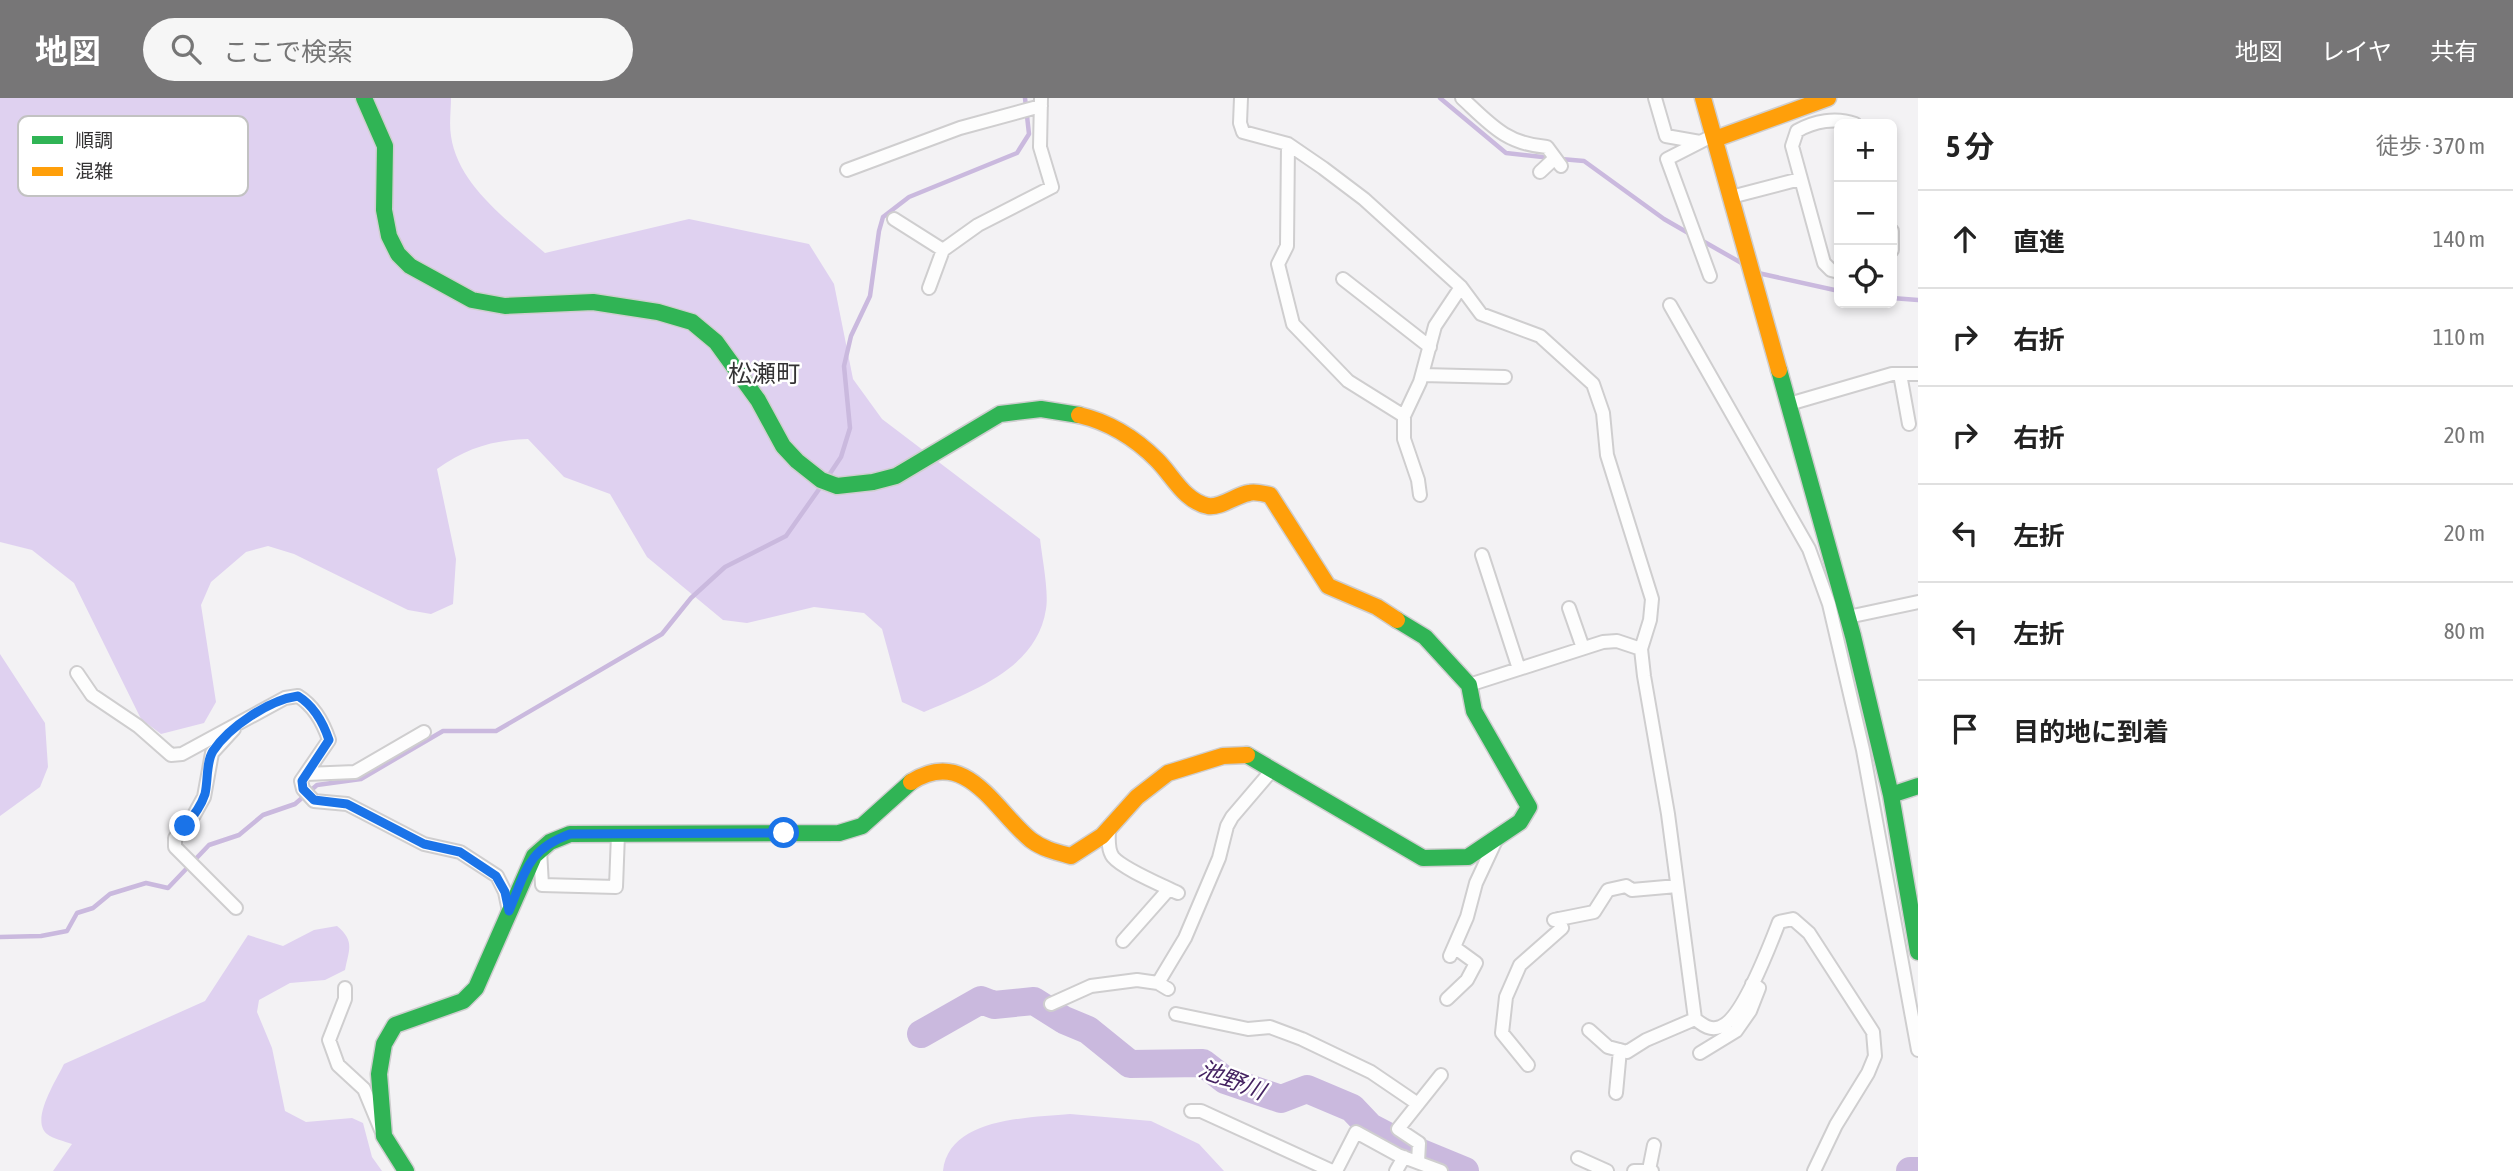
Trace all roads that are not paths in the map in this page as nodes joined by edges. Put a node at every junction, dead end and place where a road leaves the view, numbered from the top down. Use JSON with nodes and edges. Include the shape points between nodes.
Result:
{"nodes":[{"id":1,"x":364,"y":98,"type":"edge"},
{"id":2,"x":1241,"y":98,"type":"edge"},
{"id":3,"x":1462,"y":98,"type":"edge"},
{"id":4,"x":1654,"y":98,"type":"edge"},
{"id":5,"x":1703,"y":98,"type":"edge"},
{"id":6,"x":1825,"y":99,"type":"edge"},
{"id":7,"x":1041,"y":102,"type":"edge"},
{"id":8,"x":1784,"y":114,"type":"junction"},
{"id":9,"x":1834,"y":122,"type":"edge"},
{"id":10,"x":1710,"y":139,"type":"junction"},
{"id":11,"x":1288,"y":144,"type":"junction"},
{"id":12,"x":1792,"y":146,"type":"junction"},
{"id":13,"x":847,"y":170,"type":"dead end"},
{"id":14,"x":1539,"y":172,"type":"dead end"},
{"id":15,"x":1800,"y":179,"type":"junction"},
{"id":16,"x":1731,"y":197,"type":"junction"},
{"id":17,"x":894,"y":219,"type":"dead end"},
{"id":18,"x":943,"y":250,"type":"junction"},
{"id":19,"x":1834,"y":271,"type":"edge"},
{"id":20,"x":1710,"y":275,"type":"dead end"},
{"id":21,"x":1343,"y":279,"type":"dead end"},
{"id":22,"x":1461,"y":287,"type":"junction"},
{"id":23,"x":929,"y":288,"type":"dead end"},
{"id":24,"x":1670,"y":305,"type":"dead end"},
{"id":25,"x":1430,"y":347,"type":"junction"},
{"id":26,"x":1900,"y":374,"type":"junction"},
{"id":27,"x":1918,"y":374,"type":"edge"},
{"id":28,"x":1422,"y":375,"type":"junction"},
{"id":29,"x":1505,"y":377,"type":"dead end"},
{"id":30,"x":1789,"y":404,"type":"junction"},
{"id":31,"x":1404,"y":416,"type":"junction"},
{"id":32,"x":1909,"y":424,"type":"dead end"},
{"id":33,"x":1420,"y":495,"type":"dead end"},
{"id":34,"x":1482,"y":555,"type":"dead end"},
{"id":35,"x":1918,"y":602,"type":"edge"},
{"id":36,"x":1569,"y":608,"type":"dead end"},
{"id":37,"x":1848,"y":617,"type":"junction"},
{"id":38,"x":1583,"y":648,"type":"junction"},
{"id":39,"x":1641,"y":649,"type":"junction"},
{"id":40,"x":1519,"y":669,"type":"junction"},
{"id":41,"x":77,"y":673,"type":"dead end"},
{"id":42,"x":1469,"y":685,"type":"junction"},
{"id":43,"x":242,"y":721,"type":"junction"},
{"id":44,"x":424,"y":732,"type":"dead end"},
{"id":45,"x":1273,"y":769,"type":"junction"},
{"id":46,"x":306,"y":774,"type":"junction"},
{"id":47,"x":1918,"y":786,"type":"edge"},
{"id":48,"x":1891,"y":795,"type":"junction"},
{"id":49,"x":1109,"y":828,"type":"junction"},
{"id":50,"x":618,"y":834,"type":"junction"},
{"id":51,"x":1497,"y":837,"type":"junction"},
{"id":52,"x":540,"y":850,"type":"junction"},
{"id":53,"x":1677,"y":886,"type":"junction"},
{"id":54,"x":236,"y":908,"type":"dead end"},
{"id":55,"x":509,"y":911,"type":"junction"},
{"id":56,"x":1123,"y":941,"type":"dead end"},
{"id":57,"x":1918,"y":952,"type":"edge"},
{"id":58,"x":1752,"y":984,"type":"junction"},
{"id":59,"x":345,"y":988,"type":"dead end"},
{"id":60,"x":1447,"y":999,"type":"dead end"},
{"id":61,"x":1052,"y":1004,"type":"dead end"},
{"id":62,"x":1176,"y":1014,"type":"dead end"},
{"id":63,"x":1695,"y":1019,"type":"junction"},
{"id":64,"x":1589,"y":1030,"type":"dead end"},
{"id":65,"x":1620,"y":1050,"type":"junction"},
{"id":66,"x":1918,"y":1050,"type":"edge"},
{"id":67,"x":1700,"y":1053,"type":"dead end"},
{"id":68,"x":1528,"y":1065,"type":"dead end"},
{"id":69,"x":1441,"y":1075,"type":"dead end"},
{"id":70,"x":1616,"y":1093,"type":"dead end"},
{"id":71,"x":1418,"y":1104,"type":"junction"},
{"id":72,"x":1191,"y":1111,"type":"dead end"},
{"id":73,"x":384,"y":1136,"type":"junction"},
{"id":74,"x":1654,"y":1145,"type":"dead end"},
{"id":75,"x":1404,"y":1157,"type":"junction"},
{"id":76,"x":1578,"y":1158,"type":"dead end"},
{"id":77,"x":1418,"y":1162,"type":"junction"},
{"id":78,"x":1651,"y":1170,"type":"edge"},
{"id":79,"x":406,"y":1171,"type":"edge"},
{"id":80,"x":1334,"y":1171,"type":"edge"},
{"id":81,"x":1396,"y":1171,"type":"edge"},
{"id":82,"x":1441,"y":1171,"type":"edge"},
{"id":83,"x":1608,"y":1171,"type":"edge"},
{"id":84,"x":1634,"y":1171,"type":"edge"},
{"id":85,"x":1814,"y":1171,"type":"edge"}],
"edges":[{"from":1,"to":42,"type":"street","via":[[385,146],[388,236],[410,266],[452,291],[505,306],[593,302],[692,322],[716,342],[758,400],[783,446],[821,480],[837,486],[896,476],[1000,414],[1048,409],[1089,415],[1154,456],[1192,499],[1212,507],[1250,492],[1270,495],[1328,586],[1377,607],[1425,637]]},
{"from":2,"to":11,"type":"street","via":[[1243,132]]},
{"from":3,"to":14,"type":"street","via":[[1499,132],[1527,145],[1547,147],[1558,162]]},
{"from":4,"to":10,"type":"street","via":[[1666,136]]},
{"from":5,"to":10,"type":"street"},
{"from":6,"to":8,"type":"street"},
{"from":7,"to":13,"type":"street"},
{"from":7,"to":18,"type":"street","via":[[1040,148],[1052,187],[978,225]]},
{"from":8,"to":10,"type":"street"},
{"from":8,"to":12,"type":"street"},
{"from":9,"to":12,"type":"street","via":[[1815,122],[1797,131]]},
{"from":10,"to":16,"type":"street"},
{"from":10,"to":20,"type":"street","via":[[1667,159]]},
{"from":11,"to":22,"type":"street","via":[[1364,199]]},
{"from":11,"to":31,"type":"street","via":[[1287,246],[1278,264],[1293,324],[1348,381]]},
{"from":12,"to":15,"type":"street"},
{"from":15,"to":16,"type":"street"},
{"from":15,"to":19,"type":"street","via":[[1824,263]]},
{"from":16,"to":30,"type":"street"},
{"from":17,"to":18,"type":"street"},
{"from":18,"to":23,"type":"street"},
{"from":21,"to":25,"type":"street"},
{"from":22,"to":25,"type":"street","via":[[1435,326]]},
{"from":22,"to":39,"type":"street","via":[[1481,314],[1540,336],[1592,384],[1602,413],[1607,455],[1652,599]]},
{"from":24,"to":66,"type":"street","via":[[1809,549],[1829,604],[1863,750]]},
{"from":25,"to":28,"type":"street"},
{"from":26,"to":27,"type":"street"},
{"from":26,"to":30,"type":"street"},
{"from":26,"to":32,"type":"street"},
{"from":28,"to":29,"type":"street"},
{"from":28,"to":31,"type":"street"},
{"from":30,"to":37,"type":"street"},
{"from":31,"to":33,"type":"street","via":[[1404,439]]},
{"from":34,"to":40,"type":"street"},
{"from":35,"to":37,"type":"street"},
{"from":36,"to":38,"type":"street"},
{"from":37,"to":48,"type":"street"},
{"from":38,"to":39,"type":"street","via":[[1617,641]]},
{"from":38,"to":40,"type":"street"},
{"from":39,"to":53,"type":"street"},
{"from":40,"to":42,"type":"street"},
{"from":41,"to":43,"type":"street","via":[[92,695],[171,755],[182,754]]},
{"from":42,"to":51,"type":"street","via":[[1474,711],[1529,807],[1520,822]]},
{"from":43,"to":46,"type":"street","via":[[285,698],[298,696],[309,703],[329,740]]},
{"from":43,"to":54,"type":"street","via":[[212,753],[204,797],[175,838],[175,847]]},
{"from":44,"to":46,"type":"street","via":[[355,772]]},
{"from":45,"to":49,"type":"street","via":[[1248,755],[1223,756],[1168,773]]},
{"from":45,"to":51,"type":"street","via":[[1423,858],[1468,857]]},
{"from":45,"to":61,"type":"street","via":[[1227,826],[1219,858],[1163,986],[1137,980],[1091,986]]},
{"from":46,"to":55,"type":"street","via":[[303,789],[314,800],[347,804],[424,844],[460,852],[496,876]]},
{"from":47,"to":48,"type":"street"},
{"from":48,"to":57,"type":"street"},
{"from":49,"to":50,"type":"street","via":[[1071,856],[1045,849],[972,779],[953,772],[932,772],[915,780],[862,826],[839,833]]},
{"from":49,"to":56,"type":"street","via":[[1113,856],[1174,891]]},
{"from":50,"to":52,"type":"street","via":[[570,834]]},
{"from":50,"to":52,"type":"street","via":[[616,887],[541,885]]},
{"from":51,"to":60,"type":"street","via":[[1452,952],[1476,963],[1467,980]]},
{"from":52,"to":55,"type":"street"},
{"from":53,"to":63,"type":"street"},
{"from":53,"to":68,"type":"street","via":[[1608,890],[1594,912],[1572,910],[1556,920],[1562,928],[1520,965],[1506,997],[1502,1033]]},
{"from":55,"to":73,"type":"street","via":[[476,988],[463,1001],[395,1025],[384,1044],[379,1074]]},
{"from":58,"to":63,"type":"street","via":[[1732,1020],[1719,1028],[1707,1028]]},
{"from":58,"to":67,"type":"street","via":[[1759,988],[1736,1031]]},
{"from":58,"to":85,"type":"street","via":[[1779,922],[1793,919],[1809,933],[1873,1032],[1872,1064]]},
{"from":59,"to":73,"type":"street","via":[[329,1040],[332,1052],[338,1065],[364,1089]]},
{"from":62,"to":71,"type":"street","via":[[1248,1029],[1270,1027],[1371,1072]]},
{"from":63,"to":65,"type":"street","via":[[1627,1052]]},
{"from":64,"to":65,"type":"street","via":[[1608,1047]]},
{"from":65,"to":70,"type":"street"},
{"from":69,"to":71,"type":"street"},
{"from":71,"to":77,"type":"street","via":[[1398,1129],[1419,1143]]},
{"from":72,"to":80,"type":"street","via":[[1201,1111]]},
{"from":73,"to":79,"type":"street"},
{"from":74,"to":78,"type":"street"},
{"from":75,"to":77,"type":"street"},
{"from":75,"to":80,"type":"street","via":[[1356,1132]]},
{"from":75,"to":81,"type":"street"},
{"from":76,"to":83,"type":"street"},
{"from":77,"to":82,"type":"street"},
{"from":78,"to":84,"type":"street"}]}
